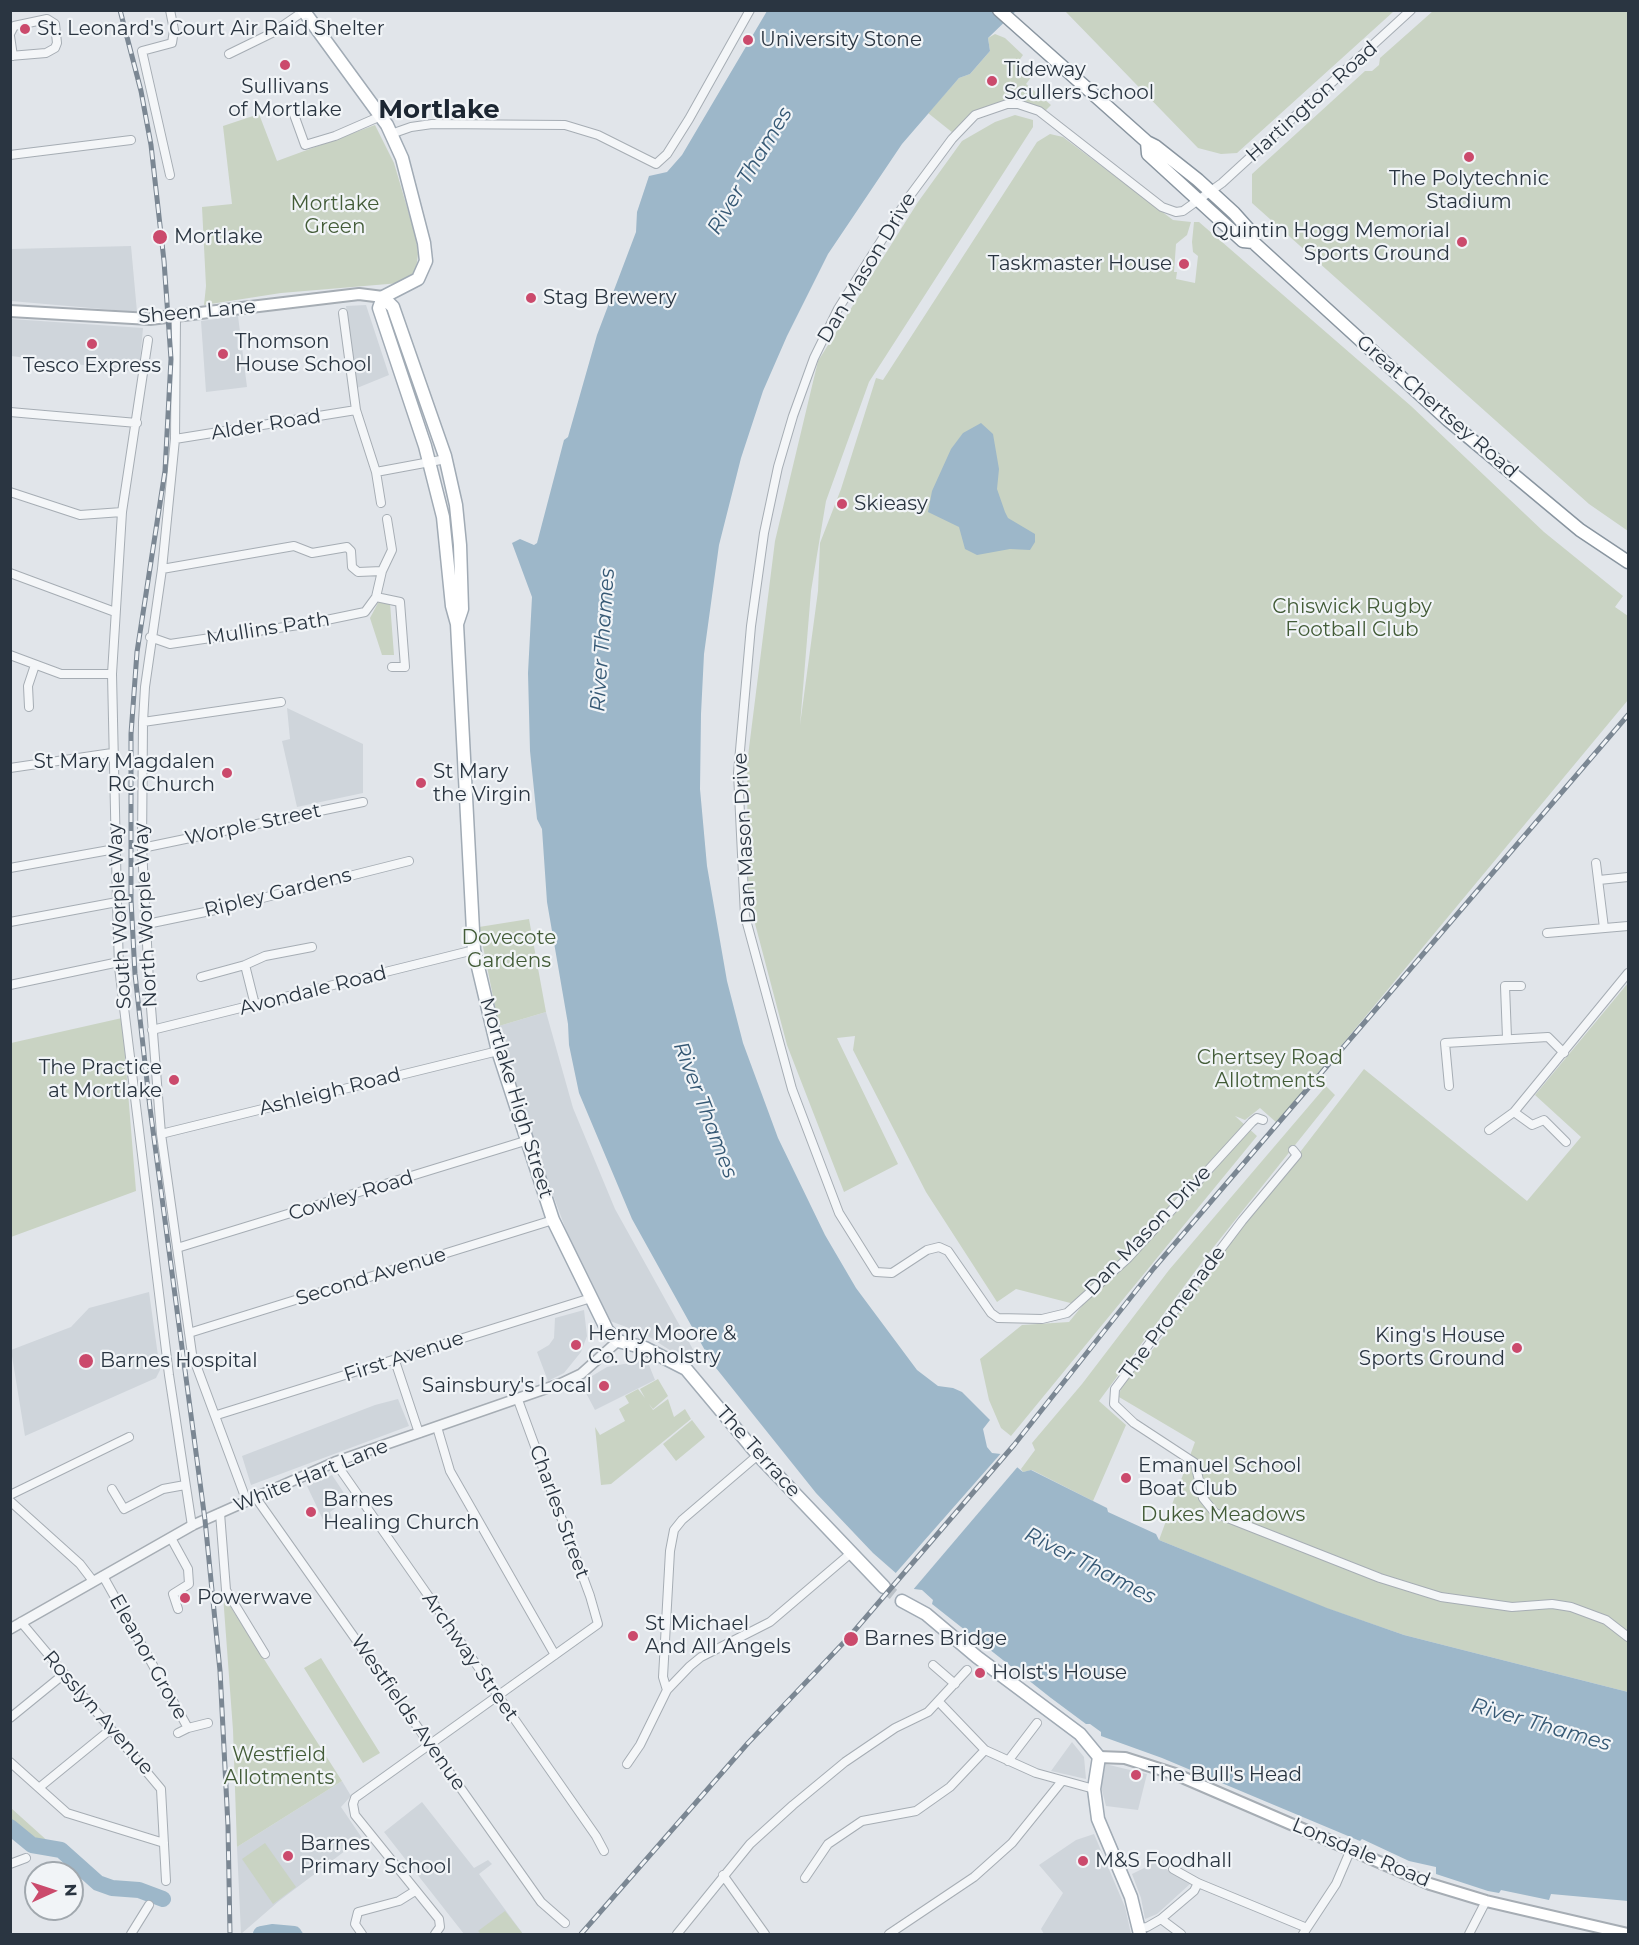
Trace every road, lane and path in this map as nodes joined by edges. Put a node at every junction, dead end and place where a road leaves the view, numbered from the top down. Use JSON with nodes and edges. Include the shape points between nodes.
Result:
{"nodes":[{"id":1,"x":170,"y":10,"type":"edge"},
{"id":2,"x":750,"y":10,"type":"edge"},
{"id":3,"x":999,"y":10,"type":"edge"},
{"id":4,"x":303,"y":11,"type":"edge"},
{"id":5,"x":1406,"y":12,"type":"edge"},
{"id":6,"x":10,"y":35,"type":"edge"},
{"id":7,"x":229,"y":54,"type":"dead end"},
{"id":8,"x":12,"y":56,"type":"edge"},
{"id":9,"x":292,"y":109,"type":"dead end"},
{"id":10,"x":381,"y":116,"type":"junction"},
{"id":11,"x":392,"y":134,"type":"junction"},
{"id":12,"x":131,"y":140,"type":"dead end"},
{"id":13,"x":1147,"y":142,"type":"junction"},
{"id":14,"x":10,"y":155,"type":"edge"},
{"id":15,"x":170,"y":175,"type":"dead end"},
{"id":16,"x":1211,"y":192,"type":"junction"},
{"id":17,"x":1199,"y":202,"type":"junction"},
{"id":18,"x":1253,"y":242,"type":"junction"},
{"id":19,"x":383,"y":297,"type":"junction"},
{"id":20,"x":10,"y":311,"type":"edge"},
{"id":21,"x":343,"y":313,"type":"dead end"},
{"id":22,"x":176,"y":317,"type":"junction"},
{"id":23,"x":148,"y":340,"type":"dead end"},
{"id":24,"x":356,"y":410,"type":"junction"},
{"id":25,"x":10,"y":412,"type":"edge"},
{"id":26,"x":137,"y":423,"type":"junction"},
{"id":27,"x":175,"y":439,"type":"junction"},
{"id":28,"x":446,"y":459,"type":"junction"},
{"id":29,"x":430,"y":464,"type":"junction"},
{"id":30,"x":376,"y":472,"type":"junction"},
{"id":31,"x":10,"y":492,"type":"edge"},
{"id":32,"x":381,"y":503,"type":"dead end"},
{"id":33,"x":122,"y":512,"type":"junction"},
{"id":34,"x":387,"y":519,"type":"dead end"},
{"id":35,"x":1629,"y":562,"type":"edge"},
{"id":36,"x":162,"y":569,"type":"junction"},
{"id":37,"x":382,"y":571,"type":"junction"},
{"id":38,"x":10,"y":573,"type":"edge"},
{"id":39,"x":376,"y":597,"type":"junction"},
{"id":40,"x":115,"y":612,"type":"junction"},
{"id":41,"x":457,"y":624,"type":"junction"},
{"id":42,"x":150,"y":638,"type":"junction"},
{"id":43,"x":10,"y":655,"type":"edge"},
{"id":44,"x":35,"y":665,"type":"junction"},
{"id":45,"x":392,"y":667,"type":"dead end"},
{"id":46,"x":112,"y":674,"type":"junction"},
{"id":47,"x":281,"y":702,"type":"dead end"},
{"id":48,"x":29,"y":707,"type":"dead end"},
{"id":49,"x":143,"y":722,"type":"junction"},
{"id":50,"x":112,"y":753,"type":"junction"},
{"id":51,"x":10,"y":768,"type":"edge"},
{"id":52,"x":363,"y":802,"type":"dead end"},
{"id":53,"x":142,"y":848,"type":"junction"},
{"id":54,"x":115,"y":849,"type":"junction"},
{"id":55,"x":409,"y":861,"type":"dead end"},
{"id":56,"x":1596,"y":863,"type":"dead end"},
{"id":57,"x":10,"y":868,"type":"edge"},
{"id":58,"x":1629,"y":877,"type":"edge"},
{"id":59,"x":1599,"y":880,"type":"junction"},
{"id":60,"x":117,"y":902,"type":"junction"},
{"id":61,"x":10,"y":922,"type":"edge"},
{"id":62,"x":147,"y":924,"type":"junction"},
{"id":63,"x":1629,"y":926,"type":"edge"},
{"id":64,"x":1604,"y":928,"type":"junction"},
{"id":65,"x":1547,"y":933,"type":"dead end"},
{"id":66,"x":312,"y":947,"type":"dead end"},
{"id":67,"x":474,"y":950,"type":"junction"},
{"id":68,"x":119,"y":962,"type":"junction"},
{"id":69,"x":245,"y":965,"type":"junction"},
{"id":70,"x":1629,"y":973,"type":"edge"},
{"id":71,"x":201,"y":977,"type":"dead end"},
{"id":72,"x":10,"y":985,"type":"edge"},
{"id":73,"x":1521,"y":986,"type":"dead end"},
{"id":74,"x":255,"y":1005,"type":"junction"},
{"id":75,"x":152,"y":1030,"type":"junction"},
{"id":76,"x":1507,"y":1038,"type":"junction"},
{"id":77,"x":498,"y":1051,"type":"junction"},
{"id":78,"x":1564,"y":1053,"type":"junction"},
{"id":79,"x":1449,"y":1086,"type":"dead end"},
{"id":80,"x":1514,"y":1112,"type":"junction"},
{"id":81,"x":1263,"y":1120,"type":"dead end"},
{"id":82,"x":1489,"y":1130,"type":"dead end"},
{"id":83,"x":161,"y":1134,"type":"junction"},
{"id":84,"x":525,"y":1141,"type":"junction"},
{"id":85,"x":1566,"y":1142,"type":"dead end"},
{"id":86,"x":1295,"y":1153,"type":"dead end"},
{"id":87,"x":553,"y":1220,"type":"junction"},
{"id":88,"x":177,"y":1248,"type":"junction"},
{"id":89,"x":591,"y":1298,"type":"junction"},
{"id":90,"x":189,"y":1333,"type":"junction"},
{"id":91,"x":618,"y":1341,"type":"junction"},
{"id":92,"x":394,"y":1360,"type":"junction"},
{"id":93,"x":518,"y":1400,"type":"junction"},
{"id":94,"x":217,"y":1415,"type":"junction"},
{"id":95,"x":437,"y":1428,"type":"junction"},
{"id":96,"x":419,"y":1433,"type":"junction"},
{"id":97,"x":129,"y":1437,"type":"dead end"},
{"id":98,"x":758,"y":1455,"type":"junction"},
{"id":99,"x":335,"y":1462,"type":"junction"},
{"id":100,"x":185,"y":1485,"type":"junction"},
{"id":101,"x":112,"y":1489,"type":"dead end"},
{"id":102,"x":10,"y":1495,"type":"edge"},
{"id":103,"x":251,"y":1500,"type":"junction"},
{"id":104,"x":10,"y":1501,"type":"edge"},
{"id":105,"x":220,"y":1514,"type":"junction"},
{"id":106,"x":192,"y":1526,"type":"junction"},
{"id":107,"x":171,"y":1538,"type":"junction"},
{"id":108,"x":851,"y":1553,"type":"junction"},
{"id":109,"x":103,"y":1576,"type":"junction"},
{"id":110,"x":93,"y":1581,"type":"junction"},
{"id":111,"x":884,"y":1587,"type":"tunnel mouth"},
{"id":112,"x":902,"y":1601,"type":"tunnel mouth"},
{"id":113,"x":178,"y":1610,"type":"dead end"},
{"id":114,"x":21,"y":1622,"type":"junction"},
{"id":115,"x":10,"y":1629,"type":"edge"},
{"id":116,"x":1629,"y":1637,"type":"edge"},
{"id":117,"x":265,"y":1654,"type":"dead end"},
{"id":118,"x":555,"y":1655,"type":"junction"},
{"id":119,"x":933,"y":1665,"type":"dead end"},
{"id":120,"x":966,"y":1670,"type":"dead end"},
{"id":121,"x":64,"y":1674,"type":"junction"},
{"id":122,"x":955,"y":1684,"type":"junction"},
{"id":123,"x":667,"y":1690,"type":"junction"},
{"id":124,"x":496,"y":1697,"type":"junction"},
{"id":125,"x":939,"y":1702,"type":"junction"},
{"id":126,"x":10,"y":1718,"type":"edge"},
{"id":127,"x":208,"y":1723,"type":"dead end"},
{"id":128,"x":1037,"y":1723,"type":"dead end"},
{"id":129,"x":188,"y":1728,"type":"junction"},
{"id":130,"x":111,"y":1729,"type":"junction"},
{"id":131,"x":178,"y":1733,"type":"dead end"},
{"id":132,"x":430,"y":1744,"type":"junction"},
{"id":133,"x":985,"y":1750,"type":"junction"},
{"id":134,"x":1099,"y":1757,"type":"junction"},
{"id":135,"x":1008,"y":1761,"type":"junction"},
{"id":136,"x":10,"y":1762,"type":"edge"},
{"id":137,"x":627,"y":1764,"type":"dead end"},
{"id":138,"x":1062,"y":1781,"type":"junction"},
{"id":139,"x":40,"y":1787,"type":"junction"},
{"id":140,"x":1094,"y":1789,"type":"junction"},
{"id":141,"x":164,"y":1843,"type":"junction"},
{"id":142,"x":1351,"y":1849,"type":"junction"},
{"id":143,"x":604,"y":1851,"type":"dead end"},
{"id":144,"x":26,"y":1858,"type":"dead end"},
{"id":145,"x":10,"y":1864,"type":"edge"},
{"id":146,"x":1173,"y":1869,"type":"dead end"},
{"id":147,"x":723,"y":1875,"type":"junction"},
{"id":148,"x":805,"y":1878,"type":"dead end"},
{"id":149,"x":166,"y":1881,"type":"dead end"},
{"id":150,"x":1198,"y":1883,"type":"junction"},
{"id":151,"x":415,"y":1891,"type":"junction"},
{"id":152,"x":1486,"y":1901,"type":"junction"},
{"id":153,"x":149,"y":1905,"type":"dead end"},
{"id":154,"x":1161,"y":1919,"type":"junction"},
{"id":155,"x":565,"y":1923,"type":"dead end"},
{"id":156,"x":1140,"y":1931,"type":"edge"},
{"id":157,"x":1305,"y":1931,"type":"edge"},
{"id":158,"x":1622,"y":1933,"type":"edge"},
{"id":159,"x":131,"y":1935,"type":"edge"},
{"id":160,"x":362,"y":1935,"type":"edge"},
{"id":161,"x":435,"y":1935,"type":"edge"},
{"id":162,"x":677,"y":1935,"type":"edge"},
{"id":163,"x":765,"y":1935,"type":"edge"},
{"id":164,"x":889,"y":1935,"type":"edge"},
{"id":165,"x":1181,"y":1935,"type":"edge"},
{"id":166,"x":1470,"y":1935,"type":"edge"}],
"edges":[{"from":1,"to":15,"type":"street","via":[[172,43],[142,51]]},
{"from":2,"to":11,"type":"street","via":[[689,119],[656,164],[598,135],[565,125],[432,124]]},
{"from":3,"to":13,"type":"main road"},
{"from":4,"to":7,"type":"street","via":[[272,33]]},
{"from":4,"to":10,"type":"main road"},
{"from":5,"to":16,"type":"street","name":"Hartington Road"},
{"from":6,"to":8,"type":"street"},
{"from":6,"to":8,"type":"street","via":[[14,26],[47,19],[55,24],[55,48],[46,53]]},
{"from":9,"to":10,"type":"street","via":[[305,144]]},
{"from":10,"to":11,"type":"main road"},
{"from":11,"to":19,"type":"main road","via":[[402,158],[426,261],[417,279]]},
{"from":12,"to":14,"type":"street"},
{"from":13,"to":16,"type":"main road","name":"Great Chertsey Road"},
{"from":13,"to":17,"type":"main road","name":"Great Chertsey Road","via":[[1148,154]]},
{"from":16,"to":17,"type":"street","name":"Hartington Road"},
{"from":16,"to":18,"type":"main road","name":"Great Chertsey Road","via":[[1251,232]]},
{"from":17,"to":18,"type":"main road","name":"Great Chertsey Road","via":[[1243,241]]},
{"from":17,"to":81,"type":"street","name":"Dan Mason Drive","via":[[1176,212],[1162,207],[1040,111],[1018,104],[996,106],[975,115],[909,197],[827,330],[793,416],[771,499],[751,626],[738,773],[745,916],[792,1089],[839,1213],[876,1272],[891,1273],[927,1250],[939,1247],[948,1251],[998,1318],[1042,1319],[1067,1313],[1128,1258],[1252,1122],[1257,1118]]},
{"from":18,"to":35,"type":"main road","name":"Great Chertsey Road","via":[[1448,420],[1580,530]]},
{"from":19,"to":22,"type":"main road","name":"Sheen Lane","via":[[359,294]]},
{"from":19,"to":28,"type":"main road","name":"Mortlake High Street","via":[[393,307]]},
{"from":19,"to":29,"type":"main road","name":"Mortlake High Street","via":[[379,308]]},
{"from":20,"to":22,"type":"main road","name":"Sheen Lane"},
{"from":21,"to":24,"type":"street"},
{"from":22,"to":27,"type":"street","name":"North Worple Way"},
{"from":23,"to":26,"type":"street","name":"South Worple Way"},
{"from":24,"to":27,"type":"street","name":"Alder Road"},
{"from":24,"to":30,"type":"street"},
{"from":25,"to":26,"type":"street"},
{"from":26,"to":33,"type":"street","name":"South Worple Way"},
{"from":27,"to":36,"type":"street","name":"North Worple Way"},
{"from":28,"to":29,"type":"street"},
{"from":28,"to":41,"type":"main road","name":"Mortlake High Street","via":[[460,545],[462,609]]},
{"from":29,"to":30,"type":"street"},
{"from":29,"to":41,"type":"main road","name":"Mortlake High Street","via":[[443,517]]},
{"from":30,"to":32,"type":"street"},
{"from":31,"to":33,"type":"street","via":[[80,515]]},
{"from":33,"to":40,"type":"street","name":"South Worple Way"},
{"from":34,"to":37,"type":"street","via":[[392,550]]},
{"from":36,"to":37,"type":"street","via":[[294,546],[312,553],[347,547],[352,567],[358,572]]},
{"from":36,"to":42,"type":"street","name":"North Worple Way"},
{"from":37,"to":39,"type":"street"},
{"from":38,"to":40,"type":"street"},
{"from":39,"to":42,"type":"street","name":"Mullins Path","via":[[365,612],[312,623],[170,644]]},
{"from":39,"to":45,"type":"street","via":[[400,602],[405,667]]},
{"from":40,"to":46,"type":"street","name":"South Worple Way"},
{"from":41,"to":67,"type":"main road","name":"Mortlake High Street"},
{"from":42,"to":49,"type":"street","name":"North Worple Way"},
{"from":43,"to":44,"type":"street"},
{"from":44,"to":46,"type":"street","via":[[62,674]]},
{"from":44,"to":48,"type":"street","via":[[28,686]]},
{"from":46,"to":50,"type":"street","name":"South Worple Way"},
{"from":47,"to":49,"type":"street"},
{"from":49,"to":53,"type":"street","name":"North Worple Way"},
{"from":50,"to":51,"type":"street"},
{"from":50,"to":54,"type":"street","name":"South Worple Way"},
{"from":52,"to":53,"type":"street","name":"Worple Street"},
{"from":53,"to":62,"type":"street","name":"North Worple Way"},
{"from":54,"to":57,"type":"street"},
{"from":54,"to":60,"type":"street","name":"South Worple Way"},
{"from":55,"to":62,"type":"street","name":"Ripley Gardens"},
{"from":56,"to":59,"type":"street"},
{"from":58,"to":59,"type":"street"},
{"from":59,"to":64,"type":"street"},
{"from":60,"to":61,"type":"street"},
{"from":60,"to":68,"type":"street","name":"South Worple Way"},
{"from":62,"to":75,"type":"street","name":"North Worple Way"},
{"from":63,"to":64,"type":"street"},
{"from":64,"to":65,"type":"street"},
{"from":66,"to":69,"type":"street","via":[[265,956]]},
{"from":67,"to":74,"type":"street","name":"Avondale Road"},
{"from":67,"to":77,"type":"main road","name":"Mortlake High Street"},
{"from":68,"to":72,"type":"street"},
{"from":68,"to":100,"type":"street","name":"South Worple Way"},
{"from":69,"to":71,"type":"street"},
{"from":69,"to":74,"type":"street"},
{"from":70,"to":78,"type":"street"},
{"from":73,"to":76,"type":"street","via":[[1504,986]]},
{"from":74,"to":75,"type":"street","name":"Avondale Road"},
{"from":75,"to":83,"type":"street","name":"North Worple Way"},
{"from":76,"to":78,"type":"street","via":[[1548,1037]]},
{"from":76,"to":79,"type":"street","via":[[1445,1043]]},
{"from":77,"to":83,"type":"street","name":"Ashleigh Road"},
{"from":77,"to":84,"type":"main road","name":"Mortlake High Street"},
{"from":78,"to":80,"type":"street"},
{"from":80,"to":82,"type":"street"},
{"from":80,"to":85,"type":"street","via":[[1532,1125],[1544,1120]]},
{"from":83,"to":88,"type":"street","name":"North Worple Way"},
{"from":84,"to":87,"type":"main road","name":"Mortlake High Street"},
{"from":84,"to":88,"type":"street","name":"Cowley Road"},
{"from":86,"to":116,"type":"street","name":"The Promenade","via":[[1115,1389],[1114,1404],[1134,1423],[1195,1462],[1203,1498],[1215,1513],[1373,1576],[1441,1597],[1512,1607],[1571,1607],[1606,1620]]},
{"from":87,"to":89,"type":"main road","name":"Mortlake High Street"},
{"from":87,"to":90,"type":"street","name":"Second Avenue"},
{"from":88,"to":90,"type":"street","name":"North Worple Way"},
{"from":89,"to":91,"type":"main road","name":"Mortlake High Street","via":[[607,1330]]},
{"from":89,"to":92,"type":"street","name":"First Avenue"},
{"from":90,"to":94,"type":"street","name":"North Worple Way","via":[[192,1354]]},
{"from":91,"to":93,"type":"street","name":"White Hart Lane","via":[[580,1374]]},
{"from":91,"to":98,"type":"main road","name":"The Terrace","via":[[645,1348],[686,1369]]},
{"from":92,"to":94,"type":"street","name":"First Avenue"},
{"from":92,"to":96,"type":"street"},
{"from":93,"to":95,"type":"street","name":"White Hart Lane"},
{"from":93,"to":118,"type":"street","name":"Charles Street","via":[[598,1624]]},
{"from":94,"to":103,"type":"street","name":"North Worple Way"},
{"from":95,"to":96,"type":"street","name":"White Hart Lane"},
{"from":95,"to":118,"type":"street","via":[[450,1470]]},
{"from":96,"to":99,"type":"street","name":"White Hart Lane"},
{"from":97,"to":102,"type":"street"},
{"from":98,"to":108,"type":"main road","name":"The Terrace"},
{"from":98,"to":123,"type":"street","via":[[674,1530],[663,1677]]},
{"from":99,"to":103,"type":"street","name":"White Hart Lane"},
{"from":99,"to":124,"type":"street","name":"Archway Street"},
{"from":100,"to":101,"type":"street","via":[[163,1489],[124,1509]]},
{"from":100,"to":106,"type":"street","name":"South Worple Way"},
{"from":103,"to":105,"type":"street","name":"White Hart Lane"},
{"from":103,"to":132,"type":"street","name":"Westfields Avenue"},
{"from":104,"to":110,"type":"street","via":[[80,1564]]},
{"from":105,"to":106,"type":"street","name":"White Hart Lane"},
{"from":105,"to":117,"type":"street","via":[[226,1590]]},
{"from":106,"to":107,"type":"street","name":"White Hart Lane"},
{"from":107,"to":109,"type":"street","name":"White Hart Lane"},
{"from":107,"to":113,"type":"street","via":[[188,1569],[189,1584],[173,1594]]},
{"from":108,"to":111,"type":"main road","name":"The Terrace"},
{"from":108,"to":123,"type":"street","via":[[770,1622],[701,1657]]},
{"from":109,"to":110,"type":"street","name":"White Hart Lane"},
{"from":109,"to":129,"type":"street","name":"Eleanor Grove"},
{"from":110,"to":114,"type":"street","name":"White Hart Lane"},
{"from":112,"to":134,"type":"main road","via":[[926,1614],[977,1658],[1080,1734]]},
{"from":114,"to":115,"type":"street","name":"White Hart Lane"},
{"from":114,"to":121,"type":"street","name":"Rosslyn Avenue"},
{"from":118,"to":124,"type":"street"},
{"from":119,"to":122,"type":"street"},
{"from":120,"to":122,"type":"street"},
{"from":121,"to":126,"type":"street"},
{"from":121,"to":130,"type":"street","name":"Rosslyn Avenue"},
{"from":122,"to":125,"type":"street"},
{"from":123,"to":137,"type":"street"},
{"from":124,"to":132,"type":"street"},
{"from":124,"to":143,"type":"street","name":"Archway Street"},
{"from":125,"to":133,"type":"street"},
{"from":125,"to":147,"type":"street","via":[[845,1762],[750,1844]]},
{"from":127,"to":129,"type":"street"},
{"from":128,"to":135,"type":"street"},
{"from":129,"to":131,"type":"street","name":"Eleanor Grove"},
{"from":130,"to":139,"type":"street"},
{"from":130,"to":141,"type":"street","name":"Rosslyn Avenue","via":[[161,1789]]},
{"from":132,"to":151,"type":"street","via":[[355,1798],[353,1804],[355,1815]]},
{"from":132,"to":155,"type":"street","name":"Westfields Avenue","via":[[541,1902]]},
{"from":133,"to":135,"type":"street"},
{"from":133,"to":148,"type":"street","via":[[950,1787],[916,1812],[862,1821],[828,1844]]},
{"from":134,"to":140,"type":"main road"},
{"from":134,"to":142,"type":"main road","name":"Lonsdale Road","via":[[1125,1758],[1175,1774]]},
{"from":135,"to":138,"type":"street"},
{"from":136,"to":139,"type":"street"},
{"from":138,"to":140,"type":"street"},
{"from":138,"to":164,"type":"street","via":[[1012,1843],[974,1877]]},
{"from":139,"to":141,"type":"street","via":[[59,1807],[76,1817]]},
{"from":140,"to":156,"type":"main road","via":[[1098,1819],[1131,1897]]},
{"from":141,"to":149,"type":"street","name":"Rosslyn Avenue"},
{"from":142,"to":152,"type":"main road","name":"Lonsdale Road","via":[[1430,1884]]},
{"from":142,"to":157,"type":"street","via":[[1336,1884]]},
{"from":144,"to":145,"type":"street"},
{"from":146,"to":150,"type":"street"},
{"from":147,"to":162,"type":"street"},
{"from":147,"to":163,"type":"street"},
{"from":150,"to":154,"type":"street"},
{"from":150,"to":157,"type":"street"},
{"from":151,"to":160,"type":"street","via":[[358,1912],[355,1924]]},
{"from":151,"to":161,"type":"street","via":[[438,1919],[440,1927]]},
{"from":152,"to":158,"type":"main road","name":"Lonsdale Road"},
{"from":152,"to":166,"type":"street"},
{"from":153,"to":159,"type":"street"},
{"from":154,"to":156,"type":"street"},
{"from":154,"to":165,"type":"street"}]}
